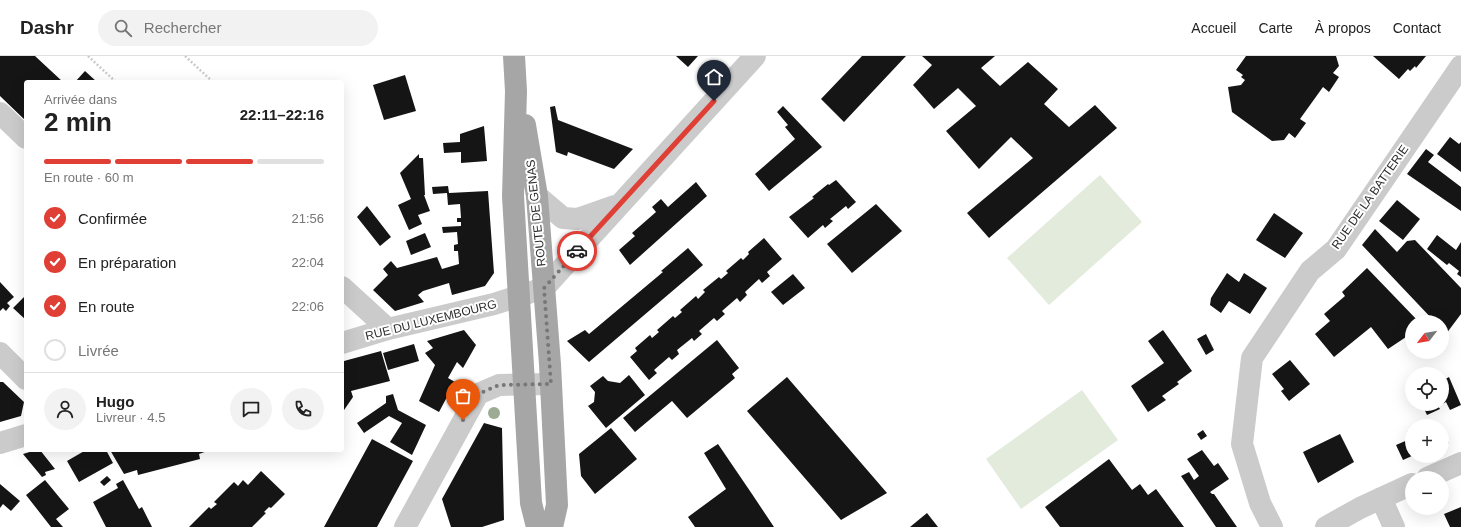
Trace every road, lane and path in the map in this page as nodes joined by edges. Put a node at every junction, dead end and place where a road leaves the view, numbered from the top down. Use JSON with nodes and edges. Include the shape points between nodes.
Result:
{"nodes":[{"id":1,"x":88,"y":56,"type":"edge"},
{"id":2,"x":185,"y":56,"type":"edge"},
{"id":3,"x":514,"y":56,"type":"edge"},
{"id":4,"x":755,"y":56,"type":"edge"},
{"id":5,"x":1461,"y":66,"type":"edge"},
{"id":6,"x":114,"y":80,"type":"edge"},
{"id":7,"x":211,"y":80,"type":"edge"},
{"id":8,"x":516,"y":91,"type":"junction"},
{"id":9,"x":0,"y":113,"type":"edge"},
{"id":10,"x":24,"y":136,"type":"edge"},
{"id":11,"x":537,"y":196,"type":"junction"},
{"id":12,"x":618,"y":205,"type":"junction"},
{"id":13,"x":344,"y":288,"type":"edge"},
{"id":14,"x":544,"y":288,"type":"junction"},
{"id":15,"x":519,"y":297,"type":"junction"},
{"id":16,"x":388,"y":329,"type":"junction"},
{"id":17,"x":344,"y":342,"type":"edge"},
{"id":18,"x":0,"y":353,"type":"edge"},
{"id":19,"x":24,"y":377,"type":"edge"},
{"id":20,"x":526,"y":384,"type":"junction"},
{"id":21,"x":551,"y":384,"type":"junction"},
{"id":22,"x":24,"y":436,"type":"edge"},
{"id":23,"x":0,"y":443,"type":"edge"},
{"id":24,"x":1461,"y":463,"type":"edge"},
{"id":25,"x":1443,"y":471,"type":"edge"},
{"id":26,"x":1405,"y":487,"type":"edge"},
{"id":27,"x":1381,"y":498,"type":"junction"},
{"id":28,"x":404,"y":527,"type":"edge"},
{"id":29,"x":537,"y":527,"type":"edge"},
{"id":30,"x":552,"y":527,"type":"edge"},
{"id":31,"x":1272,"y":527,"type":"edge"},
{"id":32,"x":1326,"y":527,"type":"edge"},
{"id":33,"x":1394,"y":527,"type":"edge"}],
"edges":[{"from":1,"to":6,"type":"path"},
{"from":2,"to":7,"type":"path"},
{"from":3,"to":8,"type":"main road","name":"ROUTE DE GENAS"},
{"from":4,"to":12,"type":"street"},
{"from":5,"to":31,"type":"street","name":"RUE DE LA BATTERIE","via":[[1336,249],[1310,271],[1252,358],[1242,444],[1260,503]]},
{"from":8,"to":11,"type":"main road","name":"ROUTE DE GENAS"},
{"from":8,"to":15,"type":"main road","name":"ROUTE DE GENAS","via":[[513,196]]},
{"from":9,"to":10,"type":"street"},
{"from":11,"to":12,"type":"street","via":[[563,218],[578,220]]},
{"from":11,"to":14,"type":"main road","name":"ROUTE DE GENAS"},
{"from":12,"to":14,"type":"street"},
{"from":13,"to":16,"type":"street"},
{"from":14,"to":15,"type":"street","name":"RUE DU LUXEMBOURG"},
{"from":14,"to":21,"type":"main road","name":"ROUTE DE GENAS"},
{"from":15,"to":16,"type":"street","name":"RUE DU LUXEMBOURG"},
{"from":15,"to":20,"type":"main road","name":"ROUTE DE GENAS"},
{"from":16,"to":17,"type":"street","name":"RUE DU LUXEMBOURG"},
{"from":18,"to":19,"type":"street"},
{"from":20,"to":21,"type":"street"},
{"from":20,"to":28,"type":"street","via":[[499,385],[478,394]]},
{"from":20,"to":29,"type":"main road","name":"ROUTE DE GENAS","via":[[532,503]]},
{"from":21,"to":30,"type":"main road","name":"ROUTE DE GENAS","via":[[556,505]]},
{"from":22,"to":23,"type":"street"},
{"from":24,"to":25,"type":"street"},
{"from":26,"to":27,"type":"street"},
{"from":27,"to":32,"type":"street"},
{"from":27,"to":33,"type":"street"}]}
